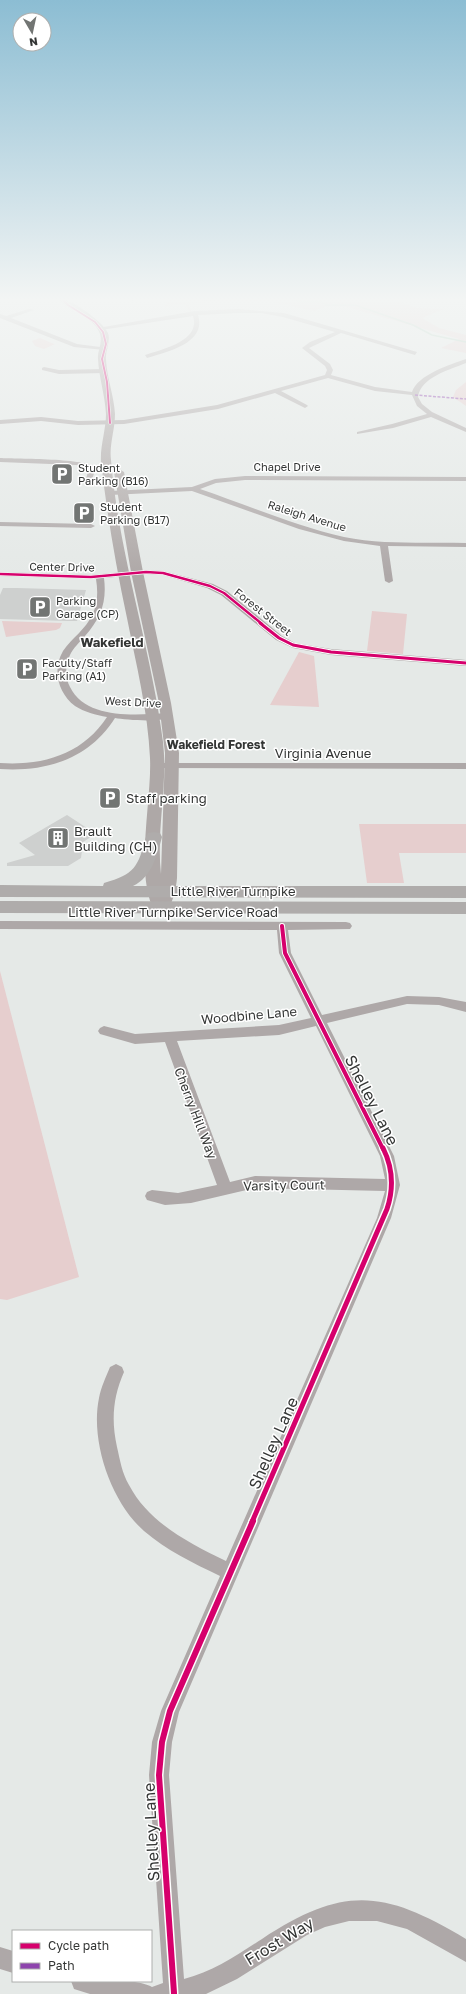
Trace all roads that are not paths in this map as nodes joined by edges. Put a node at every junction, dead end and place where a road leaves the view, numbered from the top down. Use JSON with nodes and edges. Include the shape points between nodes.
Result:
{"nodes":[{"id":1,"x":106,"y":390,"type":"edge"},
{"id":2,"x":279,"y":390,"type":"edge"},
{"id":3,"x":383,"y":390,"type":"edge"},
{"id":4,"x":417,"y":390,"type":"edge"},
{"id":5,"x":276,"y":391,"type":"junction"},
{"id":6,"x":415,"y":394,"type":"junction"},
{"id":7,"x":305,"y":406,"type":"dead end"},
{"id":8,"x":434,"y":414,"type":"junction"},
{"id":9,"x":0,"y":422,"type":"edge"},
{"id":10,"x":110,"y":423,"type":"junction"},
{"id":11,"x":465,"y":429,"type":"edge"},
{"id":12,"x":359,"y":433,"type":"dead end"},
{"id":13,"x":0,"y":460,"type":"edge"},
{"id":14,"x":89,"y":479,"type":"dead end"},
{"id":15,"x":466,"y":479,"type":"edge"},
{"id":16,"x":193,"y":489,"type":"junction"},
{"id":17,"x":122,"y":492,"type":"junction"},
{"id":18,"x":110,"y":493,"type":"junction"},
{"id":19,"x":0,"y":524,"type":"edge"},
{"id":20,"x":92,"y":526,"type":"dead end"},
{"id":21,"x":384,"y":544,"type":"junction"},
{"id":22,"x":466,"y":545,"type":"edge"},
{"id":23,"x":137,"y":572,"type":"junction"},
{"id":24,"x":0,"y":574,"type":"edge"},
{"id":25,"x":124,"y":574,"type":"junction"},
{"id":26,"x":100,"y":576,"type":"junction"},
{"id":27,"x":389,"y":581,"type":"dead end"},
{"id":28,"x":466,"y":663,"type":"edge"},
{"id":29,"x":113,"y":715,"type":"junction"},
{"id":30,"x":167,"y":716,"type":"junction"},
{"id":31,"x":151,"y":717,"type":"junction"},
{"id":32,"x":0,"y":766,"type":"edge"},
{"id":33,"x":156,"y":766,"type":"junction"},
{"id":34,"x":172,"y":766,"type":"junction"},
{"id":35,"x":466,"y":766,"type":"edge"},
{"id":36,"x":154,"y":837,"type":"junction"},
{"id":37,"x":0,"y":891,"type":"edge"},
{"id":38,"x":82,"y":891,"type":"junction"},
{"id":39,"x":161,"y":891,"type":"junction"},
{"id":40,"x":466,"y":892,"type":"edge"},
{"id":41,"x":0,"y":907,"type":"edge"},
{"id":42,"x":161,"y":908,"type":"junction"},
{"id":43,"x":466,"y":908,"type":"edge"},
{"id":44,"x":0,"y":925,"type":"edge"},
{"id":45,"x":160,"y":926,"type":"junction"},
{"id":46,"x":282,"y":926,"type":"junction"},
{"id":47,"x":346,"y":926,"type":"dead end"},
{"id":48,"x":466,"y":1007,"type":"edge"},
{"id":49,"x":319,"y":1021,"type":"junction"},
{"id":50,"x":104,"y":1031,"type":"dead end"},
{"id":51,"x":170,"y":1037,"type":"junction"},
{"id":52,"x":393,"y":1185,"type":"junction"},
{"id":53,"x":225,"y":1188,"type":"junction"},
{"id":54,"x":152,"y":1196,"type":"dead end"},
{"id":55,"x":116,"y":1372,"type":"dead end"},
{"id":56,"x":230,"y":1572,"type":"junction"},
{"id":57,"x":466,"y":1951,"type":"edge"},
{"id":58,"x":0,"y":1958,"type":"edge"},
{"id":59,"x":12,"y":1962,"type":"edge"},
{"id":60,"x":85,"y":1982,"type":"edge"},
{"id":61,"x":167,"y":1993,"type":"edge"},
{"id":62,"x":144,"y":1994,"type":"edge"}],
"edges":[{"from":1,"to":10,"type":"main road"},
{"from":2,"to":5,"type":"street"},
{"from":3,"to":6,"type":"street"},
{"from":4,"to":6,"type":"street"},
{"from":5,"to":7,"type":"street"},
{"from":5,"to":10,"type":"street","via":[[212,408]]},
{"from":6,"to":8,"type":"street","via":[[420,406]]},
{"from":8,"to":11,"type":"street"},
{"from":8,"to":12,"type":"street"},
{"from":9,"to":10,"type":"street","via":[[41,418],[78,423]]},
{"from":10,"to":17,"type":"main road","via":[[114,431]]},
{"from":10,"to":18,"type":"main road","via":[[105,453]]},
{"from":13,"to":14,"type":"street","via":[[91,466],[93,468]]},
{"from":15,"to":16,"type":"street","name":"Chapel Drive","via":[[245,478],[215,481]]},
{"from":16,"to":17,"type":"street","name":"Chapel Drive"},
{"from":16,"to":21,"type":"street","name":"Raleigh Avenue","via":[[328,536]]},
{"from":17,"to":18,"type":"street","name":"Chapel Drive"},
{"from":17,"to":23,"type":"main road"},
{"from":18,"to":25,"type":"main road"},
{"from":19,"to":20,"type":"street"},
{"from":21,"to":22,"type":"street","name":"Raleigh Avenue"},
{"from":21,"to":27,"type":"street"},
{"from":23,"to":25,"type":"street","name":"Forest Street"},
{"from":23,"to":28,"type":"street","name":"Forest Street","via":[[163,573],[217,589],[278,638],[293,646],[331,652]]},
{"from":23,"to":30,"type":"main road"},
{"from":24,"to":26,"type":"street","name":"Center Drive"},
{"from":25,"to":26,"type":"street","name":"Center Drive"},
{"from":25,"to":31,"type":"main road"},
{"from":26,"to":29,"type":"street","name":"West Drive","via":[[101,606],[95,619],[65,656],[62,677],[66,692],[76,702],[94,711]]},
{"from":29,"to":31,"type":"street","name":"West Drive"},
{"from":29,"to":32,"type":"street","via":[[94,739],[67,755],[21,767]]},
{"from":30,"to":31,"type":"street","name":"West Drive"},
{"from":30,"to":34,"type":"main road"},
{"from":31,"to":33,"type":"main road","via":[[156,745]]},
{"from":33,"to":34,"type":"street","name":"Virginia Avenue"},
{"from":33,"to":36,"type":"main road"},
{"from":34,"to":35,"type":"street","name":"Virginia Avenue"},
{"from":34,"to":39,"type":"main road"},
{"from":36,"to":38,"type":"main road","via":[[145,868],[140,874],[117,886]]},
{"from":36,"to":39,"type":"main road","via":[[152,872]]},
{"from":37,"to":38,"type":"main road","name":"Little River Turnpike"},
{"from":38,"to":39,"type":"main road","name":"Little River Turnpike"},
{"from":39,"to":40,"type":"main road","name":"Little River Turnpike"},
{"from":39,"to":42,"type":"main road"},
{"from":41,"to":42,"type":"main road","name":"Little River Turnpike"},
{"from":42,"to":43,"type":"main road","name":"Little River Turnpike"},
{"from":42,"to":45,"type":"street"},
{"from":44,"to":45,"type":"street","name":"Little River Turnpike Service Road"},
{"from":45,"to":46,"type":"street","name":"Little River Turnpike Service Road"},
{"from":46,"to":47,"type":"street","name":"Little River Turnpike Service Road"},
{"from":46,"to":49,"type":"street","name":"Shelley Lane","via":[[285,953]]},
{"from":48,"to":49,"type":"street","name":"Woodbine Lane","via":[[439,1001],[407,1000]]},
{"from":49,"to":51,"type":"street","name":"Woodbine Lane","via":[[279,1030]]},
{"from":49,"to":52,"type":"street","name":"Shelley Lane","via":[[387,1156]]},
{"from":50,"to":51,"type":"street","name":"Woodbine Lane","via":[[123,1037]]},
{"from":51,"to":53,"type":"street","name":"Cherry Hill Way"},
{"from":52,"to":53,"type":"street","name":"Varsity Court","via":[[255,1182]]},
{"from":52,"to":56,"type":"street","name":"Shelley Lane","via":[[382,1223]]},
{"from":53,"to":54,"type":"street","name":"Varsity Court","via":[[187,1199],[174,1200]]},
{"from":55,"to":56,"type":"street","via":[[105,1404],[105,1421],[110,1462],[130,1504],[144,1521],[160,1534],[187,1551]]},
{"from":56,"to":61,"type":"street","name":"Shelley Lane","via":[[170,1711],[162,1742],[159,1775]]},
{"from":57,"to":61,"type":"street","name":"Frost Way","via":[[407,1918],[381,1911],[357,1909],[333,1913],[307,1922],[227,1972],[203,1984]]},
{"from":58,"to":59,"type":"street"},
{"from":60,"to":62,"type":"street","via":[[123,1993]]}]}
